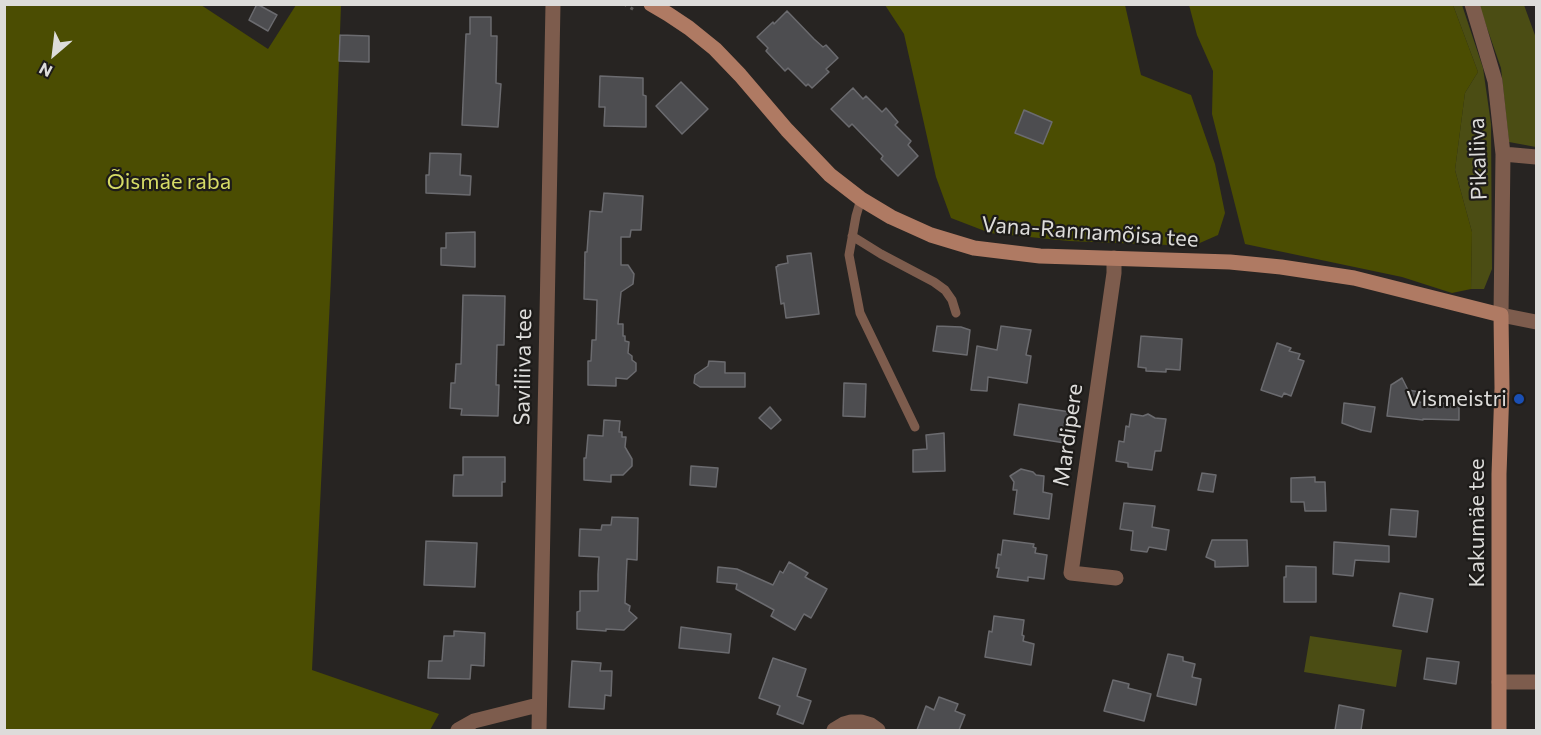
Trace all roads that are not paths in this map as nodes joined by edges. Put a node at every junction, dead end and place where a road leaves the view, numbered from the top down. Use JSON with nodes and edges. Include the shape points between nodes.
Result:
{"nodes":[{"id":1,"x":553,"y":4,"type":"edge"},
{"id":2,"x":1472,"y":4,"type":"edge"},
{"id":3,"x":648,"y":10,"type":"edge"},
{"id":4,"x":1503,"y":154,"type":"junction"},
{"id":5,"x":1536,"y":157,"type":"edge"},
{"id":6,"x":861,"y":199,"type":"junction"},
{"id":7,"x":852,"y":236,"type":"junction"},
{"id":8,"x":1114,"y":258,"type":"junction"},
{"id":9,"x":956,"y":313,"type":"dead end"},
{"id":10,"x":1500,"y":315,"type":"junction"},
{"id":11,"x":1536,"y":322,"type":"edge"},
{"id":12,"x":915,"y":427,"type":"dead end"},
{"id":13,"x":1116,"y":578,"type":"dead end"},
{"id":14,"x":1499,"y":682,"type":"junction"},
{"id":15,"x":1536,"y":682,"type":"edge"},
{"id":16,"x":538,"y":705,"type":"junction"},
{"id":17,"x":458,"y":730,"type":"edge"},
{"id":18,"x":538,"y":730,"type":"edge"},
{"id":19,"x":834,"y":730,"type":"edge"},
{"id":20,"x":878,"y":730,"type":"edge"},
{"id":21,"x":1499,"y":730,"type":"edge"}],
"edges":[{"from":1,"to":16,"type":"street","name":"Saviliiva tee"},
{"from":2,"to":4,"type":"street","name":"Pikaliiva","via":[[1496,81]]},
{"from":3,"to":6,"type":"street","name":"Vana-Rannamõisa tee","via":[[668,14],[715,49],[830,175]]},
{"from":4,"to":5,"type":"street"},
{"from":4,"to":10,"type":"street","name":"Pikaliiva"},
{"from":6,"to":7,"type":"lane"},
{"from":6,"to":8,"type":"street","name":"Vana-Rannamõisa tee","via":[[932,235],[974,248],[1040,256]]},
{"from":7,"to":9,"type":"lane","via":[[945,290]]},
{"from":7,"to":12,"type":"lane","via":[[849,255],[860,312]]},
{"from":8,"to":10,"type":"street","name":"Vana-Rannamõisa tee","via":[[1281,267],[1354,279]]},
{"from":8,"to":13,"type":"street","name":"Mardipere","via":[[1071,573]]},
{"from":10,"to":11,"type":"street","name":"Vana-Rannamõisa tee"},
{"from":10,"to":14,"type":"street","name":"Kakumäe tee"},
{"from":14,"to":15,"type":"street"},
{"from":14,"to":21,"type":"street","name":"Kakumäe tee"},
{"from":16,"to":17,"type":"street","via":[[474,721]]},
{"from":16,"to":18,"type":"street","name":"Saviliiva tee"},
{"from":19,"to":20,"type":"street","via":[[861,722]]}]}
